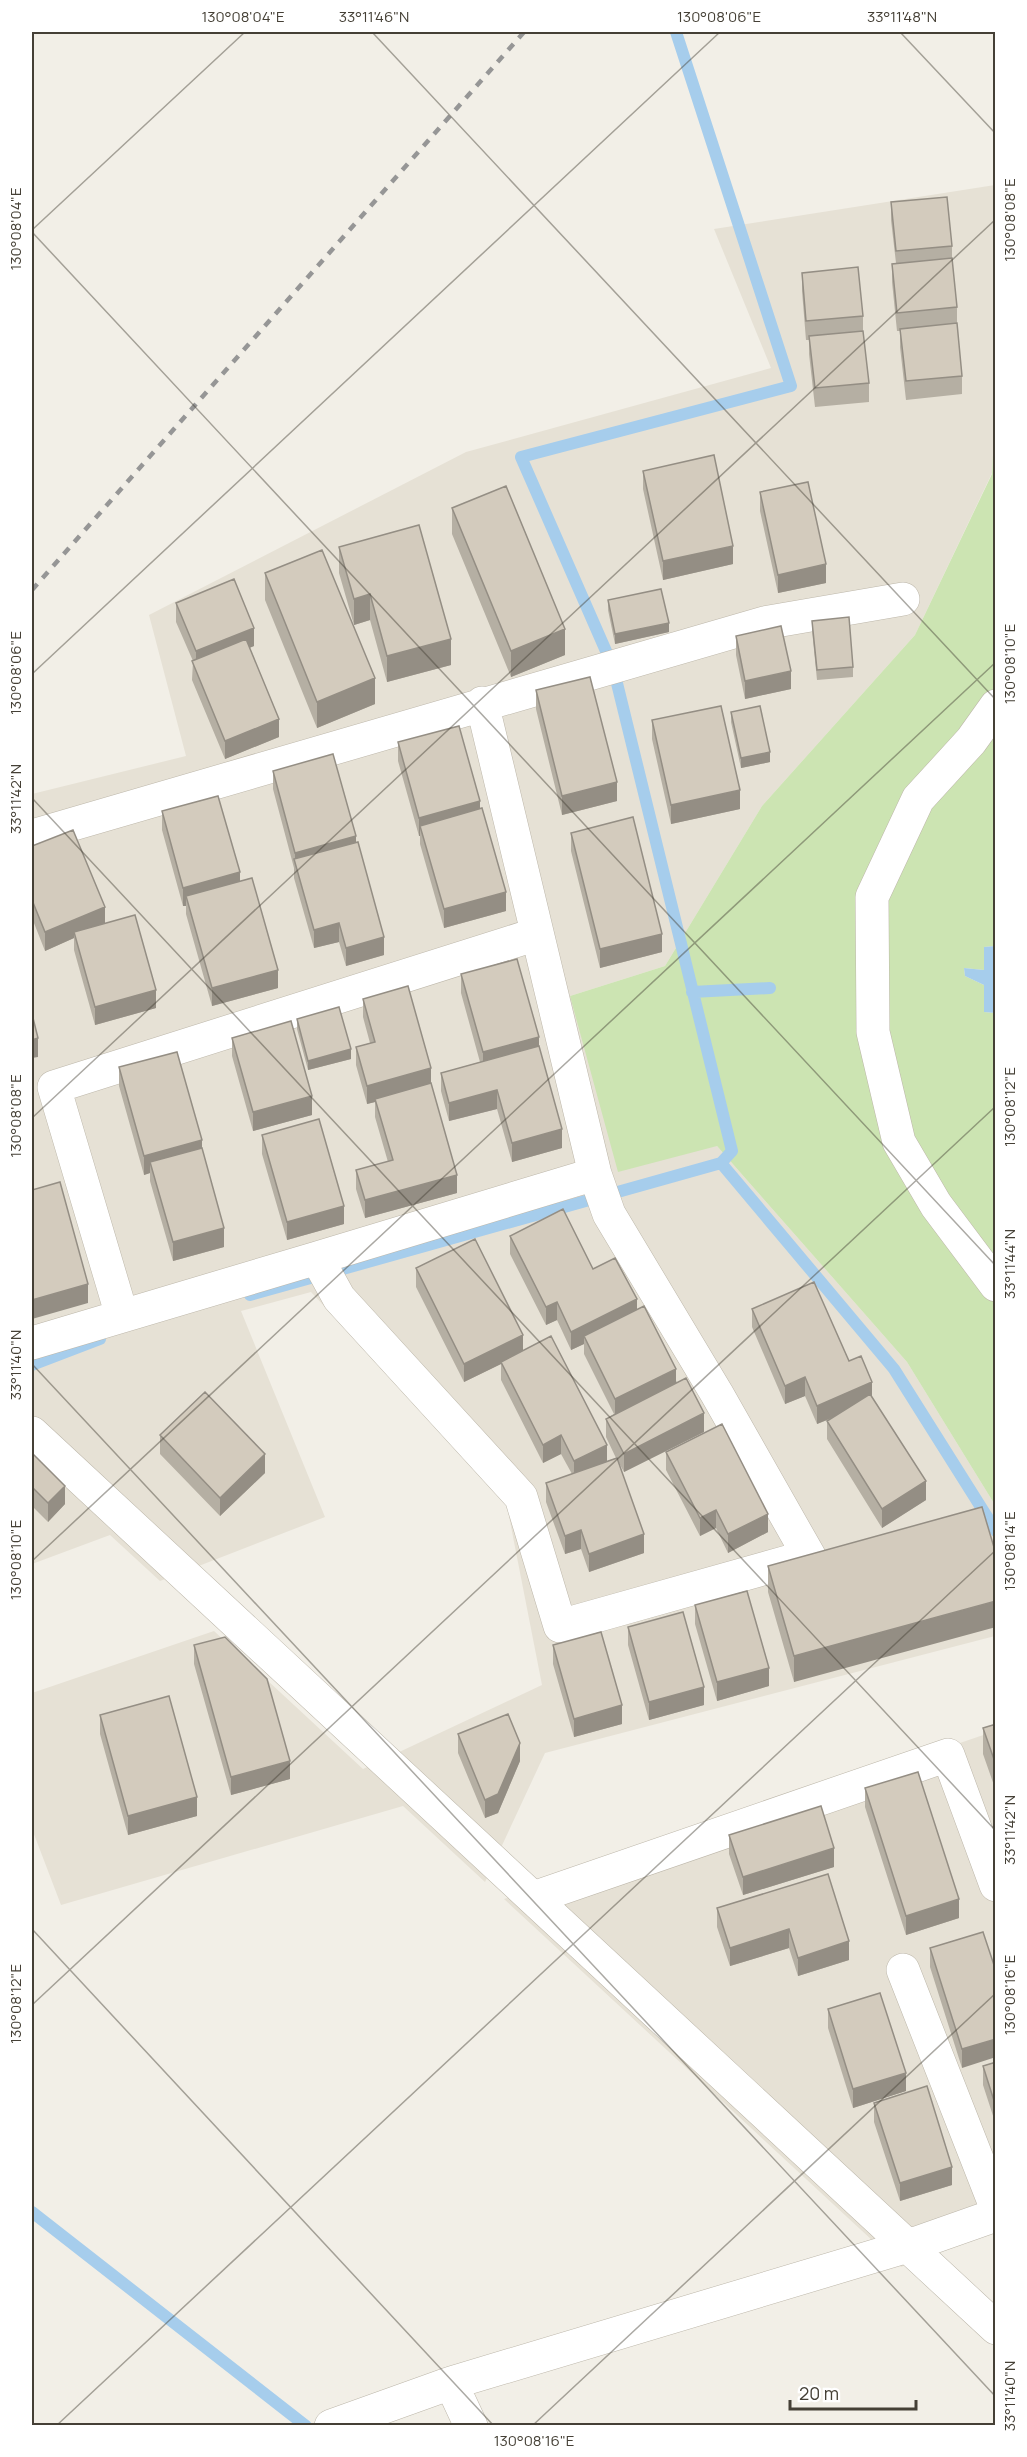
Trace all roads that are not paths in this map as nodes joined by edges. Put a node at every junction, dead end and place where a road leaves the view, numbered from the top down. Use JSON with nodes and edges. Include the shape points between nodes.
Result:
{"nodes":[{"id":1,"x":903,"y":599,"type":"dead end"},
{"id":2,"x":482,"y":703,"type":"junction"},
{"id":3,"x":996,"y":706,"type":"edge"},
{"id":4,"x":32,"y":836,"type":"edge"},
{"id":5,"x":537,"y":934,"type":"junction"},
{"id":6,"x":601,"y":1192,"type":"junction"},
{"id":7,"x":320,"y":1263,"type":"junction"},
{"id":8,"x":996,"y":1285,"type":"edge"},
{"id":9,"x":122,"y":1316,"type":"junction"},
{"id":10,"x":32,"y":1343,"type":"edge"},
{"id":11,"x":32,"y":1433,"type":"edge"},
{"id":12,"x":996,"y":1885,"type":"edge"},
{"id":13,"x":532,"y":1898,"type":"junction"},
{"id":14,"x":903,"y":1970,"type":"dead end"},
{"id":15,"x":996,"y":2207,"type":"edge"},
{"id":16,"x":996,"y":2216,"type":"edge"},
{"id":17,"x":908,"y":2246,"type":"junction"},
{"id":18,"x":996,"y":2328,"type":"edge"},
{"id":19,"x":451,"y":2383,"type":"junction"},
{"id":20,"x":331,"y":2426,"type":"edge"},
{"id":21,"x":471,"y":2426,"type":"edge"}],
"edges":[{"from":1,"to":2,"type":"street","via":[[764,623]]},
{"from":2,"to":4,"type":"street"},
{"from":2,"to":5,"type":"street"},
{"from":3,"to":8,"type":"street","via":[[971,741],[918,799],[872,897],[873,1032],[899,1142],[936,1205]]},
{"from":5,"to":6,"type":"street"},
{"from":5,"to":9,"type":"street","via":[[54,1087]]},
{"from":6,"to":7,"type":"street"},
{"from":6,"to":7,"type":"street","via":[[809,1556],[560,1626],[521,1497],[339,1298]]},
{"from":7,"to":9,"type":"street"},
{"from":9,"to":10,"type":"street"},
{"from":11,"to":13,"type":"street"},
{"from":12,"to":13,"type":"street","via":[[948,1755]]},
{"from":13,"to":17,"type":"street"},
{"from":14,"to":15,"type":"street"},
{"from":16,"to":17,"type":"street"},
{"from":17,"to":18,"type":"street"},
{"from":17,"to":19,"type":"street"},
{"from":19,"to":20,"type":"street"},
{"from":19,"to":21,"type":"street"}]}
